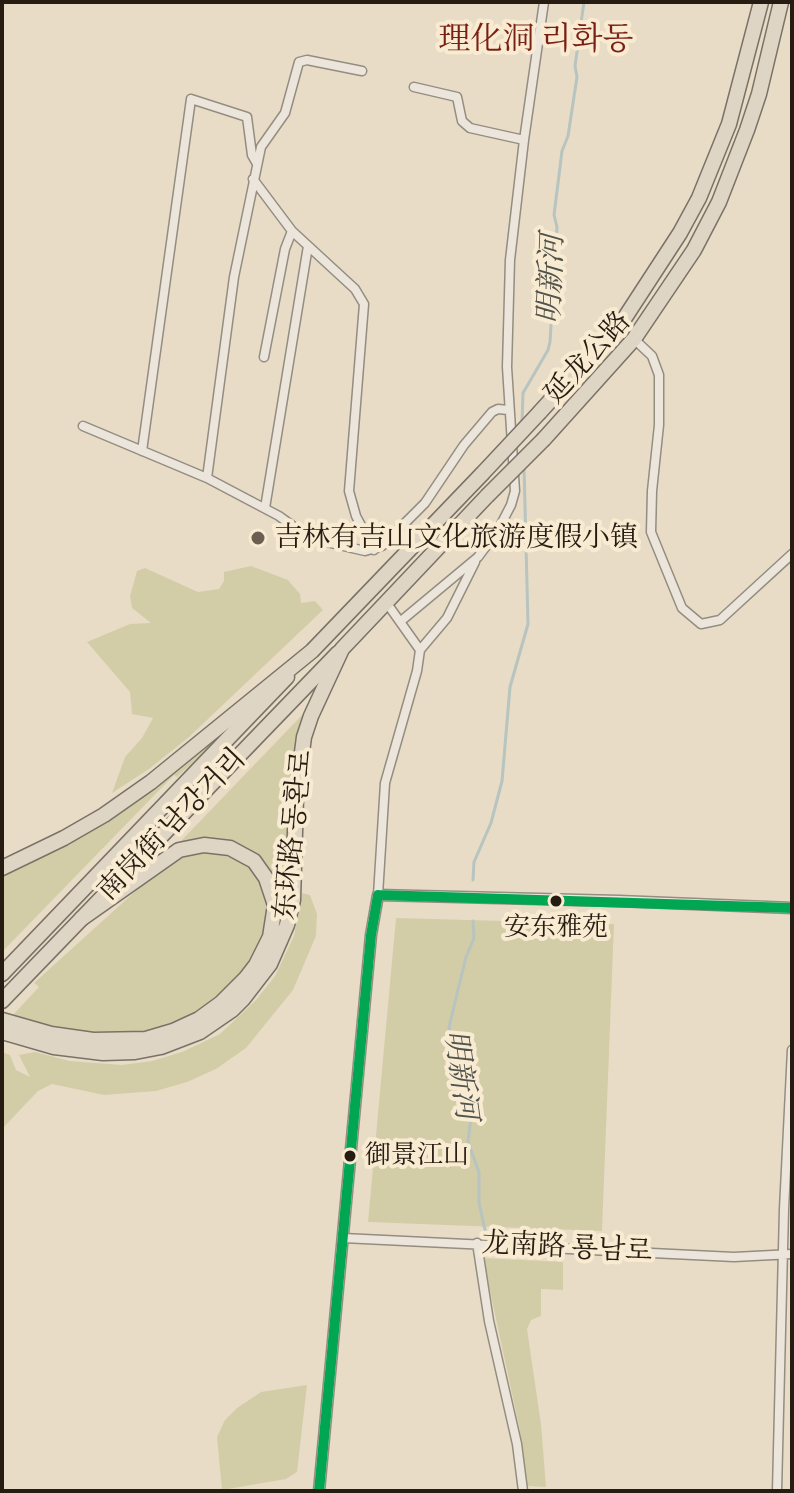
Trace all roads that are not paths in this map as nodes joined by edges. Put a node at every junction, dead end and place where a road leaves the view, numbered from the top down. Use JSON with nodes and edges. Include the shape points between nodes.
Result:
{"nodes":[{"id":1,"x":544,"y":2,"type":"edge"},
{"id":2,"x":761,"y":2,"type":"edge"},
{"id":3,"x":781,"y":2,"type":"edge"},
{"id":4,"x":362,"y":71,"type":"dead end"},
{"id":5,"x":414,"y":87,"type":"dead end"},
{"id":6,"x":524,"y":140,"type":"junction"},
{"id":7,"x":256,"y":162,"type":"junction"},
{"id":8,"x":253,"y":179,"type":"junction"},
{"id":9,"x":292,"y":231,"type":"junction"},
{"id":10,"x":308,"y":246,"type":"junction"},
{"id":11,"x":634,"y":339,"type":"junction"},
{"id":12,"x":264,"y":357,"type":"dead end"},
{"id":13,"x":508,"y":410,"type":"junction"},
{"id":14,"x":83,"y":426,"type":"dead end"},
{"id":15,"x":142,"y":451,"type":"junction"},
{"id":16,"x":207,"y":478,"type":"junction"},
{"id":17,"x":425,"y":503,"type":"junction"},
{"id":18,"x":265,"y":508,"type":"junction"},
{"id":19,"x":440,"y":518,"type":"junction"},
{"id":20,"x":374,"y":550,"type":"junction"},
{"id":21,"x":792,"y":554,"type":"edge"},
{"id":22,"x":478,"y":557,"type":"junction"},
{"id":23,"x":386,"y":602,"type":"junction"},
{"id":24,"x":401,"y":621,"type":"junction"},
{"id":25,"x":342,"y":649,"type":"junction"},
{"id":26,"x":420,"y":650,"type":"junction"},
{"id":27,"x":312,"y":651,"type":"junction"},
{"id":28,"x":2,"y":868,"type":"edge"},
{"id":29,"x":378,"y":895,"type":"junction"},
{"id":30,"x":792,"y":908,"type":"edge"},
{"id":31,"x":81,"y":919,"type":"junction"},
{"id":32,"x":2,"y":974,"type":"edge"},
{"id":33,"x":2,"y":1001,"type":"edge"},
{"id":34,"x":2,"y":1020,"type":"edge"},
{"id":35,"x":2,"y":1032,"type":"edge"},
{"id":36,"x":45,"y":1038,"type":"junction"},
{"id":37,"x":792,"y":1050,"type":"edge"},
{"id":38,"x":343,"y":1238,"type":"junction"},
{"id":39,"x":477,"y":1243,"type":"junction"},
{"id":40,"x":788,"y":1254,"type":"edge"},
{"id":41,"x":319,"y":1491,"type":"edge"},
{"id":42,"x":523,"y":1491,"type":"edge"},
{"id":43,"x":777,"y":1491,"type":"edge"}],
"edges":[{"from":1,"to":6,"type":"street"},
{"from":2,"to":19,"type":"main road","name":"延龙公路","bridge":true,"via":[[729,124],[680,233],[624,319]]},
{"from":3,"to":11,"type":"main road","name":"延龙公路","via":[[759,94],[719,202],[682,270]]},
{"from":4,"to":7,"type":"street","via":[[299,62],[285,113]]},
{"from":5,"to":6,"type":"street","via":[[457,97],[462,121],[470,128]]},
{"from":6,"to":13,"type":"street","via":[[510,260]]},
{"from":7,"to":8,"type":"street"},
{"from":7,"to":15,"type":"street","via":[[247,117],[191,99]]},
{"from":8,"to":9,"type":"street"},
{"from":8,"to":16,"type":"street"},
{"from":9,"to":10,"type":"street"},
{"from":9,"to":12,"type":"street"},
{"from":10,"to":18,"type":"street"},
{"from":10,"to":20,"type":"street","via":[[364,304],[349,491]]},
{"from":11,"to":21,"type":"street","via":[[652,356],[659,375],[651,532],[682,608],[701,624],[720,620]]},
{"from":11,"to":23,"type":"main road","name":"延龙公路","bridge":true},
{"from":13,"to":17,"type":"street","via":[[498,409],[482,423]]},
{"from":13,"to":22,"type":"street","via":[[515,491],[498,530]]},
{"from":14,"to":15,"type":"street"},
{"from":15,"to":16,"type":"street"},
{"from":16,"to":18,"type":"street"},
{"from":17,"to":19,"type":"street"},
{"from":17,"to":20,"type":"street"},
{"from":18,"to":20,"type":"street","via":[[309,538]]},
{"from":19,"to":27,"type":"main road","name":"延龙公路"},
{"from":22,"to":24,"type":"street"},
{"from":22,"to":26,"type":"street","via":[[447,618]]},
{"from":23,"to":24,"type":"street"},
{"from":23,"to":25,"type":"main road","name":"延龙公路"},
{"from":24,"to":26,"type":"street"},
{"from":25,"to":31,"type":"main road","name":"南岗街 남강거리"},
{"from":25,"to":36,"type":"main road","name":"东环路 동환로","via":[[304,737],[293,900],[279,946],[258,982],[232,1010],[200,1032],[161,1047],[103,1053]]},
{"from":26,"to":29,"type":"street","via":[[385,783]]},
{"from":27,"to":28,"type":"main road","via":[[104,815]]},
{"from":27,"to":32,"type":"main road","name":"南岗街 남강거리"},
{"from":29,"to":30,"type":"street"},
{"from":29,"to":38,"type":"street"},
{"from":31,"to":33,"type":"main road","name":"南岗街 남강거리"},
{"from":31,"to":36,"type":"main road","via":[[179,850],[204,845],[230,848],[254,861],[275,905],[270,937],[256,965],[199,1019],[146,1039]]},
{"from":34,"to":36,"type":"main road"},
{"from":35,"to":36,"type":"main road","name":"东环路 동환로"},
{"from":37,"to":40,"type":"street"},
{"from":38,"to":39,"type":"street","name":"龙南路 룡남로"},
{"from":38,"to":41,"type":"street"},
{"from":39,"to":40,"type":"street","name":"龙南路 룡남로","via":[[734,1257]]},
{"from":39,"to":42,"type":"street"},
{"from":40,"to":43,"type":"street"}]}
